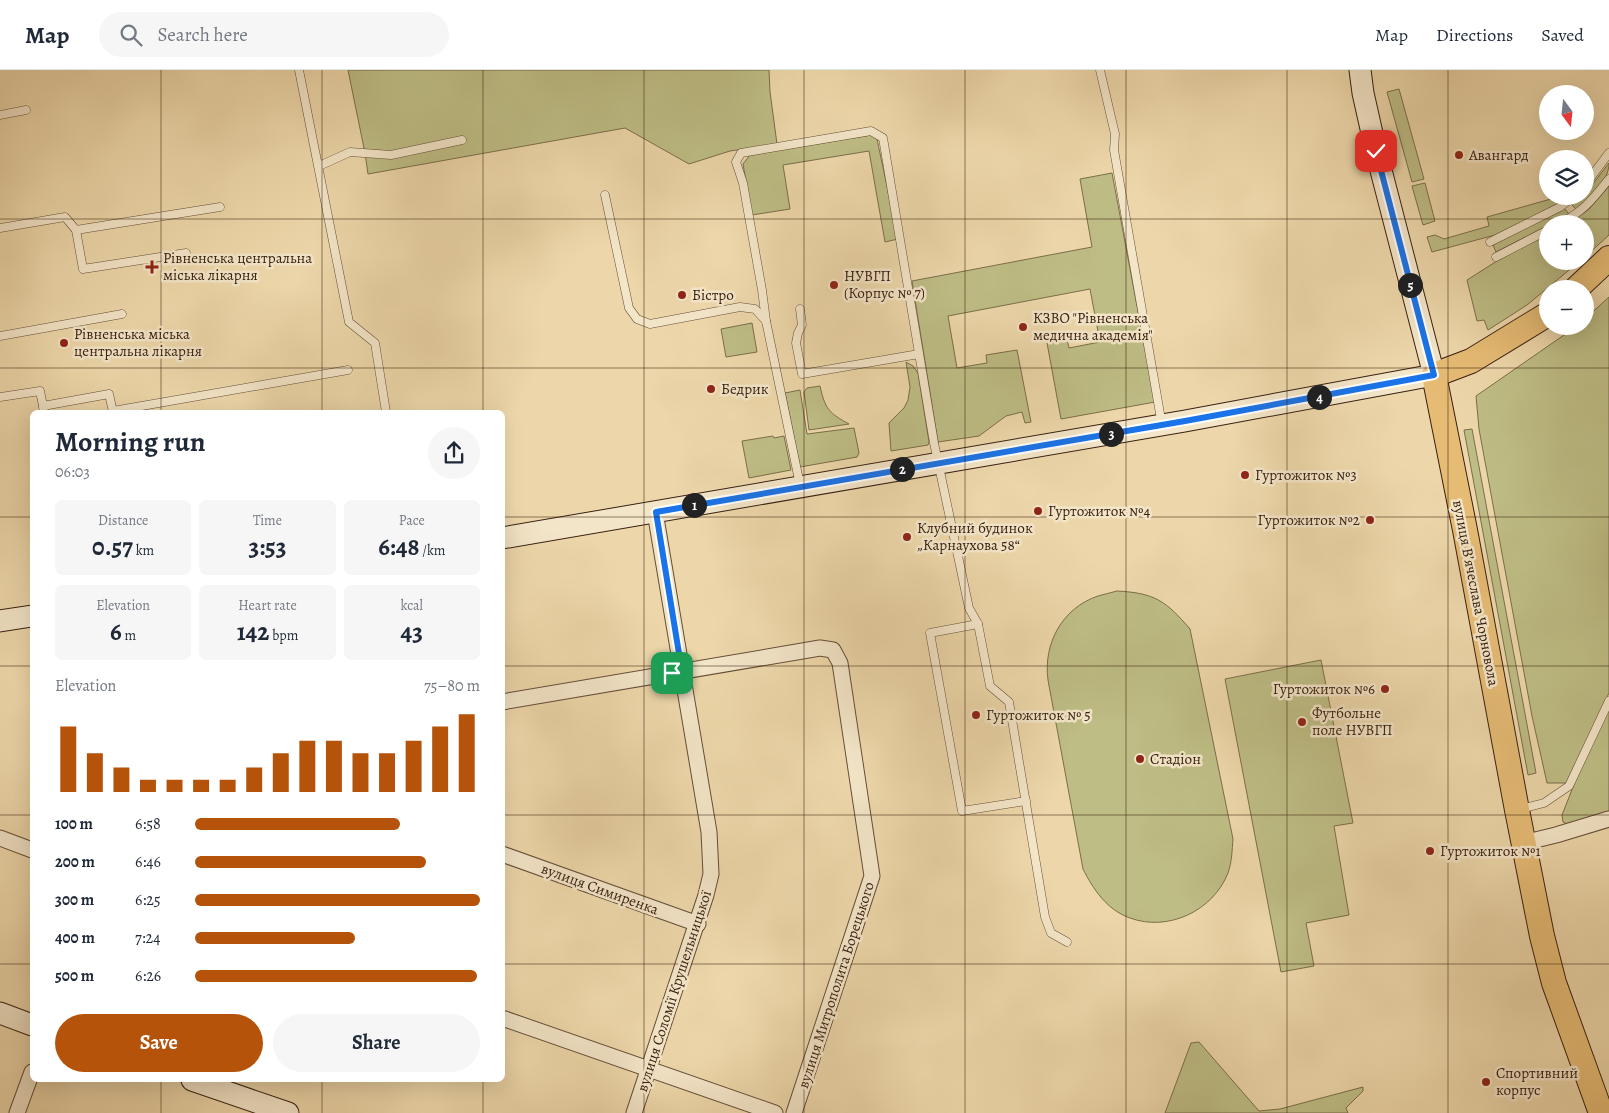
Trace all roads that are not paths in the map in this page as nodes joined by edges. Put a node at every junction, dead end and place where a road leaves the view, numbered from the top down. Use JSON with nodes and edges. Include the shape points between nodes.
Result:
{"nodes":[{"id":1,"x":299,"y":70,"type":"edge"},
{"id":2,"x":1100,"y":70,"type":"edge"},
{"id":3,"x":1360,"y":70,"type":"edge"},
{"id":4,"x":26,"y":110,"type":"dead end"},
{"id":5,"x":0,"y":115,"type":"edge"},
{"id":6,"x":462,"y":140,"type":"dead end"},
{"id":7,"x":1609,"y":153,"type":"edge"},
{"id":8,"x":319,"y":166,"type":"junction"},
{"id":9,"x":1594,"y":173,"type":"edge"},
{"id":10,"x":1609,"y":179,"type":"edge"},
{"id":11,"x":605,"y":195,"type":"dead end"},
{"id":12,"x":1563,"y":205,"type":"edge"},
{"id":13,"x":220,"y":207,"type":"dead end"},
{"id":14,"x":1575,"y":215,"type":"edge"},
{"id":15,"x":0,"y":228,"type":"edge"},
{"id":16,"x":76,"y":230,"type":"junction"},
{"id":17,"x":1539,"y":235,"type":"edge"},
{"id":18,"x":1490,"y":242,"type":"dead end"},
{"id":19,"x":186,"y":253,"type":"dead end"},
{"id":20,"x":1496,"y":257,"type":"dead end"},
{"id":21,"x":1609,"y":258,"type":"edge"},
{"id":22,"x":1586,"y":280,"type":"edge"},
{"id":23,"x":800,"y":309,"type":"dead end"},
{"id":24,"x":122,"y":314,"type":"dead end"},
{"id":25,"x":1539,"y":319,"type":"edge"},
{"id":26,"x":766,"y":321,"type":"junction"},
{"id":27,"x":0,"y":336,"type":"edge"},
{"id":28,"x":919,"y":354,"type":"junction"},
{"id":29,"x":348,"y":370,"type":"dead end"},
{"id":30,"x":1434,"y":375,"type":"junction"},
{"id":31,"x":0,"y":397,"type":"edge"},
{"id":32,"x":44,"y":409,"type":"edge"},
{"id":33,"x":113,"y":410,"type":"edge"},
{"id":34,"x":124,"y":410,"type":"edge"},
{"id":35,"x":386,"y":410,"type":"edge"},
{"id":36,"x":1162,"y":425,"type":"junction"},
{"id":37,"x":940,"y":463,"type":"junction"},
{"id":38,"x":801,"y":487,"type":"junction"},
{"id":39,"x":656,"y":512,"type":"junction"},
{"id":40,"x":505,"y":537,"type":"edge"},
{"id":41,"x":30,"y":616,"type":"edge"},
{"id":42,"x":0,"y":622,"type":"edge"},
{"id":43,"x":978,"y":624,"type":"junction"},
{"id":44,"x":682,"y":672,"type":"junction"},
{"id":45,"x":1609,"y":701,"type":"edge"},
{"id":46,"x":505,"y":702,"type":"edge"},
{"id":47,"x":1026,"y":801,"type":"junction"},
{"id":48,"x":1517,"y":810,"type":"junction"},
{"id":49,"x":1609,"y":819,"type":"edge"},
{"id":50,"x":0,"y":838,"type":"edge"},
{"id":51,"x":1523,"y":843,"type":"junction"},
{"id":52,"x":30,"y":849,"type":"edge"},
{"id":53,"x":505,"y":855,"type":"edge"},
{"id":54,"x":698,"y":924,"type":"junction"},
{"id":55,"x":1067,"y":942,"type":"dead end"},
{"id":56,"x":0,"y":1013,"type":"edge"},
{"id":57,"x":505,"y":1019,"type":"edge"},
{"id":58,"x":30,"y":1024,"type":"edge"},
{"id":59,"x":649,"y":1070,"type":"junction"},
{"id":60,"x":30,"y":1078,"type":"edge"},
{"id":61,"x":198,"y":1082,"type":"edge"},
{"id":62,"x":18,"y":1113,"type":"edge"},
{"id":63,"x":288,"y":1113,"type":"edge"},
{"id":64,"x":634,"y":1113,"type":"edge"},
{"id":65,"x":776,"y":1113,"type":"edge"},
{"id":66,"x":794,"y":1113,"type":"edge"},
{"id":67,"x":1601,"y":1113,"type":"edge"}],
"edges":[{"from":1,"to":8,"type":"lane"},
{"from":2,"to":36,"type":"lane","via":[[1115,134],[1114,150]]},
{"from":3,"to":30,"type":"main road","name":"вулиця Вʼячеслава Чорновола","via":[[1376,151]]},
{"from":4,"to":5,"type":"lane"},
{"from":6,"to":8,"type":"lane","via":[[391,155],[350,152]]},
{"from":7,"to":9,"type":"lane"},
{"from":8,"to":35,"type":"lane","via":[[349,322],[375,343]]},
{"from":10,"to":14,"type":"lane","via":[[1591,202]]},
{"from":11,"to":26,"type":"lane","via":[[628,308],[637,319],[650,324],[740,307],[755,309]]},
{"from":12,"to":18,"type":"lane"},
{"from":13,"to":16,"type":"lane"},
{"from":15,"to":16,"type":"lane","via":[[65,217]]},
{"from":16,"to":19,"type":"lane","via":[[83,269]]},
{"from":17,"to":20,"type":"lane"},
{"from":21,"to":22,"type":"main road"},
{"from":23,"to":28,"type":"lane","via":[[802,325],[796,343],[802,374]]},
{"from":24,"to":27,"type":"lane"},
{"from":25,"to":30,"type":"main road","via":[[1471,361]]},
{"from":26,"to":28,"type":"lane","via":[[736,162],[741,153],[871,131],[883,138]]},
{"from":26,"to":38,"type":"lane"},
{"from":28,"to":37,"type":"lane"},
{"from":29,"to":34,"type":"lane"},
{"from":30,"to":36,"type":"main road"},
{"from":30,"to":48,"type":"main road","name":"вулиця Вʼячеслава Чорновола"},
{"from":31,"to":32,"type":"lane","via":[[40,391]]},
{"from":32,"to":33,"type":"lane","via":[[110,394]]},
{"from":36,"to":37,"type":"main road"},
{"from":37,"to":38,"type":"main road"},
{"from":37,"to":43,"type":"lane","via":[[969,608]]},
{"from":38,"to":39,"type":"main road"},
{"from":39,"to":40,"type":"main road"},
{"from":39,"to":44,"type":"street","name":"вулиця Соломії Крушельницької"},
{"from":41,"to":42,"type":"main road"},
{"from":43,"to":47,"type":"lane","via":[[990,686],[1010,702]]},
{"from":43,"to":47,"type":"lane","via":[[930,633],[962,811]]},
{"from":44,"to":46,"type":"street"},
{"from":44,"to":54,"type":"street","name":"вулиця Соломії Крушельницької","via":[[711,854],[711,874]]},
{"from":44,"to":66,"type":"street","name":"вулиця Митрополита Борецького","via":[[820,648],[833,650],[840,663],[872,876]]},
{"from":45,"to":48,"type":"lane","via":[[1569,786],[1544,803]]},
{"from":47,"to":55,"type":"lane","via":[[1045,917],[1051,933]]},
{"from":48,"to":51,"type":"main road","name":"вулиця Вʼячеслава Чорновола"},
{"from":49,"to":51,"type":"street"},
{"from":50,"to":52,"type":"street"},
{"from":51,"to":67,"type":"main road","name":"вулиця Вʼячеслава Чорновола","via":[[1554,983]]},
{"from":53,"to":54,"type":"street","name":"вулиця Симиренка"},
{"from":54,"to":59,"type":"street","name":"вулиця Соломії Крушельницької"},
{"from":56,"to":58,"type":"main road"},
{"from":57,"to":59,"type":"street"},
{"from":59,"to":64,"type":"street","name":"вулиця Соломії Крушельницької"},
{"from":59,"to":65,"type":"street"},
{"from":60,"to":62,"type":"street"},
{"from":61,"to":63,"type":"main road"}]}
